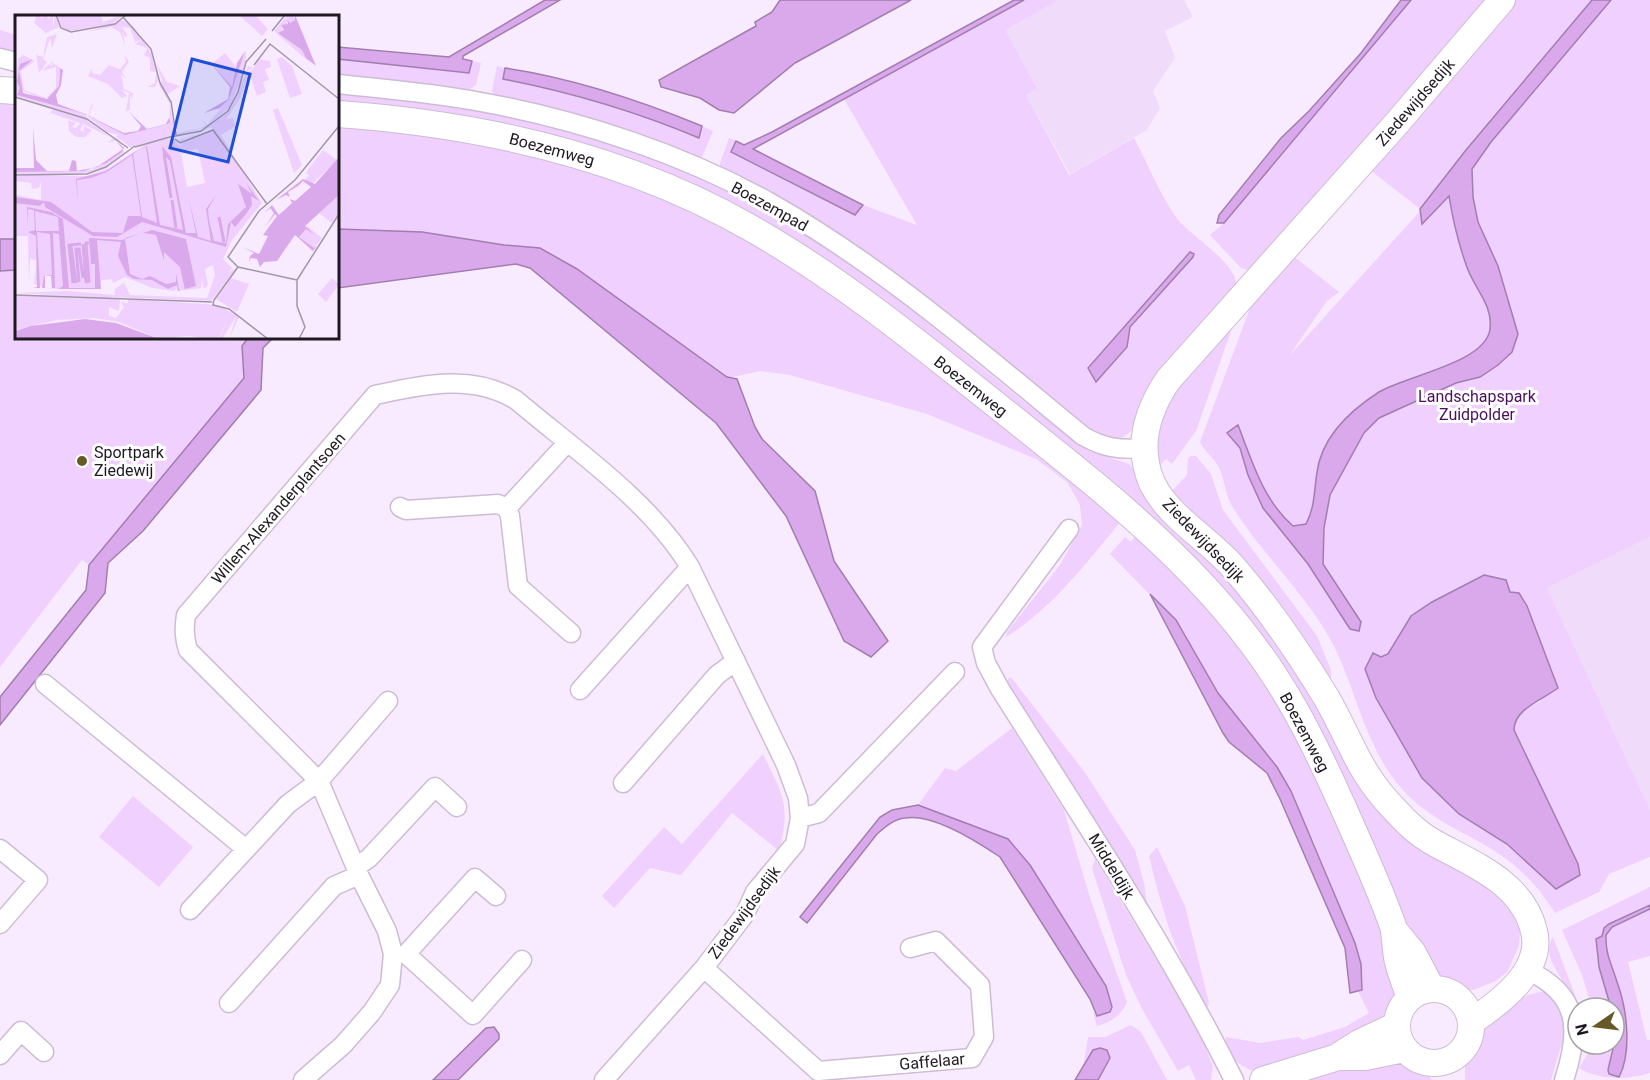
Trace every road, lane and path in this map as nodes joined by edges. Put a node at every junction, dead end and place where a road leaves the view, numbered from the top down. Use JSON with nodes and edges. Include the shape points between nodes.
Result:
{"nodes":[{"id":1,"x":1502,"y":0,"type":"edge"},
{"id":2,"x":0,"y":58,"type":"edge"},
{"id":3,"x":15,"y":62,"type":"edge"},
{"id":4,"x":339,"y":84,"type":"edge"},
{"id":5,"x":0,"y":90,"type":"edge"},
{"id":6,"x":15,"y":91,"type":"edge"},
{"id":7,"x":339,"y":114,"type":"edge"},
{"id":8,"x":567,"y":443,"type":"junction"},
{"id":9,"x":1144,"y":448,"type":"junction"},
{"id":10,"x":400,"y":507,"type":"dead end"},
{"id":11,"x":507,"y":508,"type":"junction"},
{"id":12,"x":1069,"y":530,"type":"dead end"},
{"id":13,"x":690,"y":567,"type":"junction"},
{"id":14,"x":571,"y":633,"type":"dead end"},
{"id":15,"x":736,"y":660,"type":"junction"},
{"id":16,"x":955,"y":672,"type":"dead end"},
{"id":17,"x":45,"y":684,"type":"dead end"},
{"id":18,"x":580,"y":690,"type":"dead end"},
{"id":19,"x":388,"y":701,"type":"dead end"},
{"id":20,"x":318,"y":781,"type":"junction"},
{"id":21,"x":623,"y":783,"type":"dead end"},
{"id":22,"x":457,"y":807,"type":"dead end"},
{"id":23,"x":800,"y":819,"type":"junction"},
{"id":24,"x":0,"y":849,"type":"edge"},
{"id":25,"x":246,"y":849,"type":"junction"},
{"id":26,"x":357,"y":871,"type":"junction"},
{"id":27,"x":496,"y":896,"type":"dead end"},
{"id":28,"x":190,"y":910,"type":"dead end"},
{"id":29,"x":0,"y":924,"type":"edge"},
{"id":30,"x":910,"y":948,"type":"dead end"},
{"id":31,"x":400,"y":954,"type":"junction"},
{"id":32,"x":522,"y":960,"type":"dead end"},
{"id":33,"x":704,"y":968,"type":"junction"},
{"id":34,"x":1520,"y":978,"type":"junction"},
{"id":35,"x":1421,"y":993,"type":"junction"},
{"id":36,"x":229,"y":1003,"type":"dead end"},
{"id":37,"x":1466,"y":1012,"type":"junction"},
{"id":38,"x":1401,"y":1037,"type":"junction"},
{"id":39,"x":44,"y":1052,"type":"dead end"},
{"id":40,"x":0,"y":1055,"type":"edge"},
{"id":41,"x":1447,"y":1070,"type":"edge"},
{"id":42,"x":832,"y":1075,"type":"edge"},
{"id":43,"x":1570,"y":1079,"type":"edge"},
{"id":44,"x":303,"y":1080,"type":"edge"},
{"id":45,"x":604,"y":1080,"type":"edge"},
{"id":46,"x":1234,"y":1080,"type":"edge"},
{"id":47,"x":1263,"y":1080,"type":"edge"}],
"edges":[{"from":1,"to":9,"type":"main road","name":"Ziedewijdsedijk","via":[[1168,380],[1146,421]]},
{"from":2,"to":3,"type":"street"},
{"from":4,"to":9,"type":"street","name":"Boezempad","via":[[481,102],[550,117],[640,145],[709,173],[770,202],[827,237],[949,327],[1083,436],[1116,450]]},
{"from":5,"to":6,"type":"main road"},
{"from":7,"to":35,"type":"main road","name":"Boezemweg","via":[[467,129],[534,143],[601,162],[674,190],[747,226],[828,276],[1102,489],[1162,542],[1223,606],[1276,678],[1321,758],[1394,930],[1413,953]]},
{"from":8,"to":11,"type":"street"},
{"from":8,"to":13,"type":"street","name":"Willem-Alexanderplantsoen","via":[[650,514],[675,541]]},
{"from":8,"to":20,"type":"street","name":"Willem-Alexanderplantsoen","via":[[516,400],[500,390],[478,384],[415,387],[375,396],[186,615],[184,638],[188,650]]},
{"from":9,"to":34,"type":"main road","name":"Ziedewijdsedijk","via":[[1152,483],[1164,501],[1233,567],[1271,617],[1326,698],[1375,791],[1429,840],[1487,870],[1521,902],[1535,932],[1535,949]]},
{"from":10,"to":11,"type":"street","via":[[406,510],[498,504]]},
{"from":11,"to":14,"type":"street","via":[[518,586]]},
{"from":12,"to":46,"type":"street","name":"Middeldijk","via":[[982,646],[984,657],[1000,689],[1099,843]]},
{"from":13,"to":15,"type":"street","name":"Willem-Alexanderplantsoen"},
{"from":13,"to":18,"type":"street"},
{"from":15,"to":21,"type":"street","via":[[717,675]]},
{"from":15,"to":23,"type":"street","name":"Willem-Alexanderplantsoen","via":[[786,765],[798,798]]},
{"from":16,"to":23,"type":"street","via":[[819,813]]},
{"from":17,"to":25,"type":"street"},
{"from":19,"to":20,"type":"street"},
{"from":20,"to":25,"type":"street","via":[[288,804]]},
{"from":20,"to":26,"type":"street","name":"Willem-Alexanderplantsoen"},
{"from":22,"to":26,"type":"street","via":[[435,787]]},
{"from":23,"to":33,"type":"street","name":"Ziedewijdsedijk","via":[[795,844],[755,892],[745,914]]},
{"from":24,"to":29,"type":"street","via":[[38,880]]},
{"from":25,"to":28,"type":"street"},
{"from":26,"to":31,"type":"street","name":"Willem-Alexanderplantsoen"},
{"from":26,"to":36,"type":"street","via":[[334,886]]},
{"from":27,"to":31,"type":"street","via":[[475,878]]},
{"from":30,"to":42,"type":"street","name":"Gaffelaar","via":[[936,941],[980,985],[984,1037],[972,1058]]},
{"from":31,"to":32,"type":"street","via":[[473,1015]]},
{"from":31,"to":44,"type":"street","name":"Willem-Alexanderplantsoen","via":[[390,985],[372,1012],[343,1045]]},
{"from":33,"to":42,"type":"street","name":"Gaffelaar","via":[[818,1071]]},
{"from":33,"to":45,"type":"street","name":"Ziedewijdsedijk"},
{"from":34,"to":37,"type":"main road","name":"Ziedewijdsedijk","via":[[1499,1003]]},
{"from":34,"to":43,"type":"street","via":[[1554,985],[1570,1008]]},
{"from":35,"to":37,"type":"main road","via":[[1443,990]]},
{"from":35,"to":38,"type":"main road","via":[[1398,1015]]},
{"from":37,"to":41,"type":"main road","via":[[1470,1036]]},
{"from":38,"to":41,"type":"main road","via":[[1412,1057]]},
{"from":38,"to":47,"type":"main road","via":[[1365,1057],[1338,1057]]},
{"from":39,"to":40,"type":"street","via":[[21,1031]]}]}
